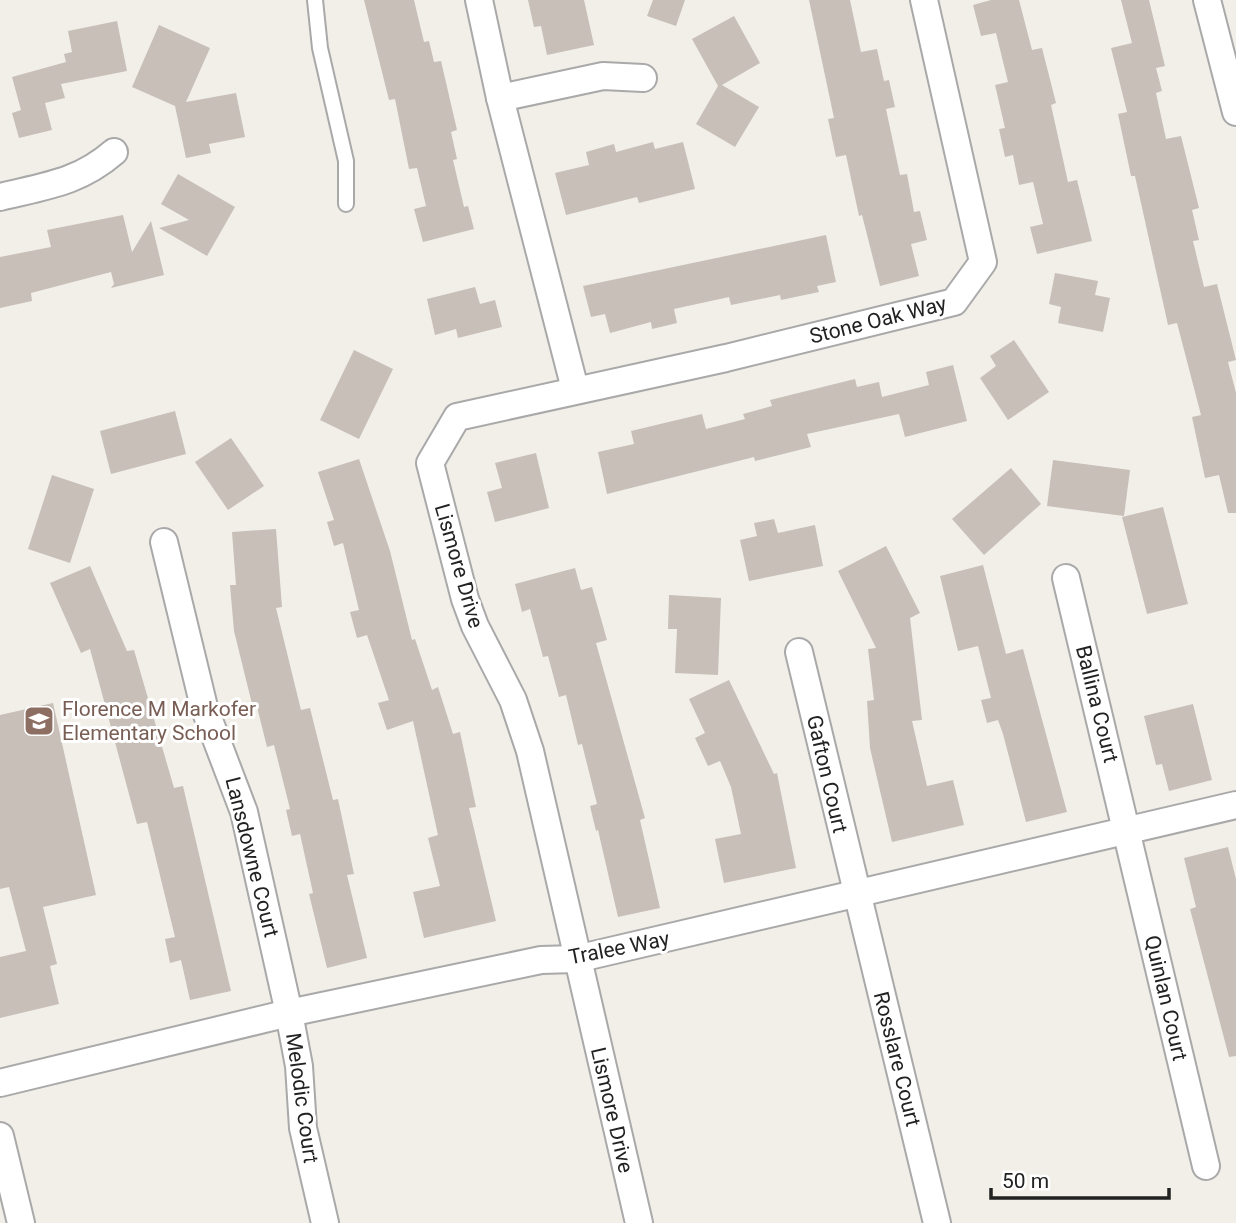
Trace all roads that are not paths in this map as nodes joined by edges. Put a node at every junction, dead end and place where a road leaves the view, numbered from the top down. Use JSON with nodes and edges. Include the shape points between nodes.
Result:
{"nodes":[{"id":1,"x":316,"y":0,"type":"edge"},
{"id":2,"x":479,"y":0,"type":"edge"},
{"id":3,"x":924,"y":0,"type":"edge"},
{"id":4,"x":1207,"y":0,"type":"edge"},
{"id":5,"x":643,"y":78,"type":"dead end"},
{"id":6,"x":500,"y":99,"type":"junction"},
{"id":7,"x":1236,"y":112,"type":"edge"},
{"id":8,"x":114,"y":152,"type":"dead end"},
{"id":9,"x":0,"y":197,"type":"edge"},
{"id":10,"x":346,"y":204,"type":"dead end"},
{"id":11,"x":575,"y":389,"type":"junction"},
{"id":12,"x":164,"y":542,"type":"dead end"},
{"id":13,"x":1066,"y":578,"type":"dead end"},
{"id":14,"x":799,"y":652,"type":"dead end"},
{"id":15,"x":1236,"y":805,"type":"edge"},
{"id":16,"x":1127,"y":831,"type":"junction"},
{"id":17,"x":857,"y":896,"type":"junction"},
{"id":18,"x":576,"y":959,"type":"junction"},
{"id":19,"x":289,"y":1013,"type":"junction"},
{"id":20,"x":0,"y":1083,"type":"edge"},
{"id":21,"x":0,"y":1136,"type":"edge"},
{"id":22,"x":1206,"y":1166,"type":"dead end"},
{"id":23,"x":21,"y":1223,"type":"edge"},
{"id":24,"x":325,"y":1223,"type":"edge"},
{"id":25,"x":639,"y":1223,"type":"edge"},
{"id":26,"x":937,"y":1223,"type":"edge"}],
"edges":[{"from":1,"to":10,"type":"lane","via":[[320,48],[346,161]]},
{"from":2,"to":6,"type":"street"},
{"from":3,"to":11,"type":"street","name":"Stone Oak Way","via":[[983,262],[954,302],[726,358]]},
{"from":4,"to":7,"type":"street"},
{"from":5,"to":6,"type":"street","via":[[603,76]]},
{"from":6,"to":11,"type":"street"},
{"from":8,"to":9,"type":"street","via":[[93,170],[69,180]]},
{"from":11,"to":18,"type":"street","name":"Lismore Drive","via":[[457,417],[430,463],[465,599],[513,700],[530,751]]},
{"from":12,"to":19,"type":"street","name":"Lansdowne Court","via":[[204,708],[244,812]]},
{"from":13,"to":16,"type":"street","name":"Ballina Court"},
{"from":14,"to":17,"type":"street","name":"Gafton Court"},
{"from":15,"to":16,"type":"street","name":"Tralee Way"},
{"from":16,"to":17,"type":"street","name":"Tralee Way"},
{"from":16,"to":22,"type":"street","name":"Quinlan Court"},
{"from":17,"to":18,"type":"street","name":"Tralee Way"},
{"from":17,"to":26,"type":"street","name":"Rosslare Court"},
{"from":18,"to":19,"type":"street","name":"Tralee Way","via":[[541,960]]},
{"from":18,"to":25,"type":"street","name":"Lismore Drive"},
{"from":19,"to":20,"type":"street","name":"Tralee Way"},
{"from":19,"to":24,"type":"street","name":"Melodic Court","via":[[299,1066],[303,1128]]},
{"from":21,"to":23,"type":"street"}]}
